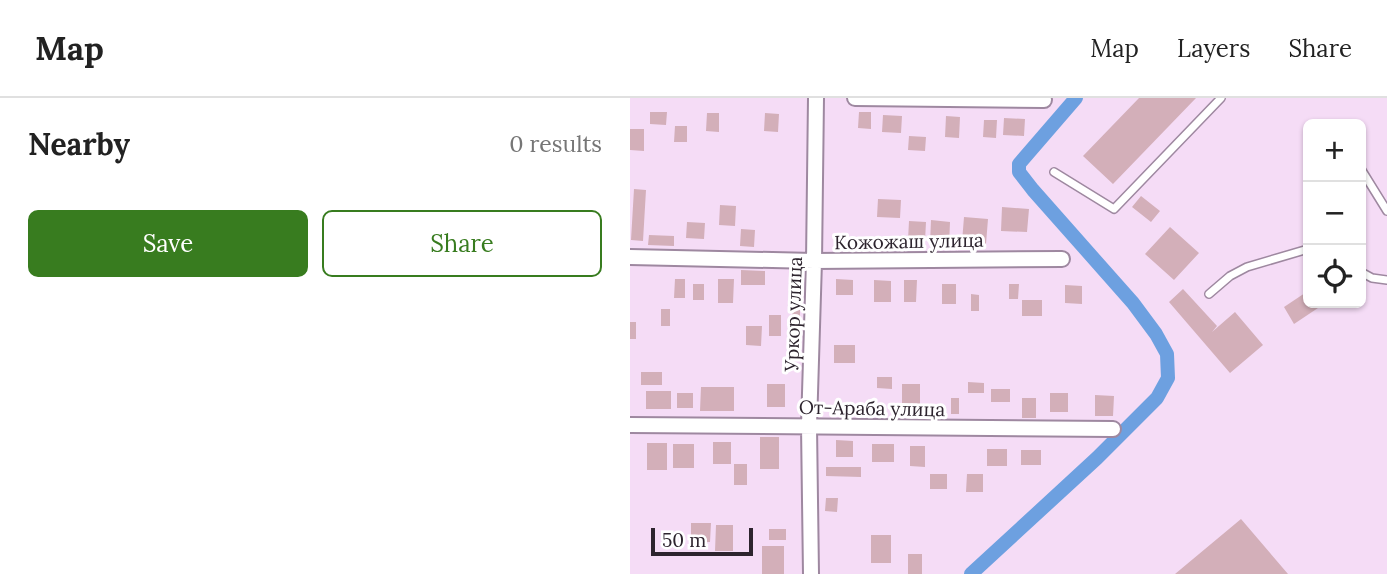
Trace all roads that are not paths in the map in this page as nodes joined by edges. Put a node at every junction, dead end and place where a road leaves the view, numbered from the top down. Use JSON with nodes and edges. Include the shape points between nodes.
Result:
{"nodes":[{"id":1,"x":817,"y":98,"type":"edge"},
{"id":2,"x":855,"y":98,"type":"edge"},
{"id":3,"x":1221,"y":98,"type":"edge"},
{"id":4,"x":1044,"y":100,"type":"dead end"},
{"id":5,"x":1054,"y":172,"type":"dead end"},
{"id":6,"x":1366,"y":177,"type":"edge"},
{"id":7,"x":1387,"y":211,"type":"edge"},
{"id":8,"x":1303,"y":250,"type":"edge"},
{"id":9,"x":630,"y":257,"type":"edge"},
{"id":10,"x":1062,"y":259,"type":"dead end"},
{"id":11,"x":814,"y":261,"type":"junction"},
{"id":12,"x":1366,"y":275,"type":"edge"},
{"id":13,"x":1387,"y":280,"type":"edge"},
{"id":14,"x":1209,"y":294,"type":"dead end"},
{"id":15,"x":630,"y":425,"type":"edge"},
{"id":16,"x":808,"y":426,"type":"junction"},
{"id":17,"x":1113,"y":429,"type":"dead end"},
{"id":18,"x":811,"y":574,"type":"edge"}],
"edges":[{"from":1,"to":11,"type":"street","name":"Уркор улица"},
{"from":2,"to":4,"type":"street"},
{"from":3,"to":5,"type":"lane","via":[[1114,209]]},
{"from":6,"to":7,"type":"lane"},
{"from":8,"to":14,"type":"lane","via":[[1247,267]]},
{"from":9,"to":11,"type":"street","name":"Кожожаш улица"},
{"from":10,"to":11,"type":"street","name":"Кожожаш улица"},
{"from":11,"to":16,"type":"street","name":"Уркор улица"},
{"from":12,"to":13,"type":"lane"},
{"from":15,"to":16,"type":"street","name":"От-Араба улица"},
{"from":16,"to":17,"type":"street","name":"От-Араба улица"},
{"from":16,"to":18,"type":"street","name":"Уркор улица"}]}
